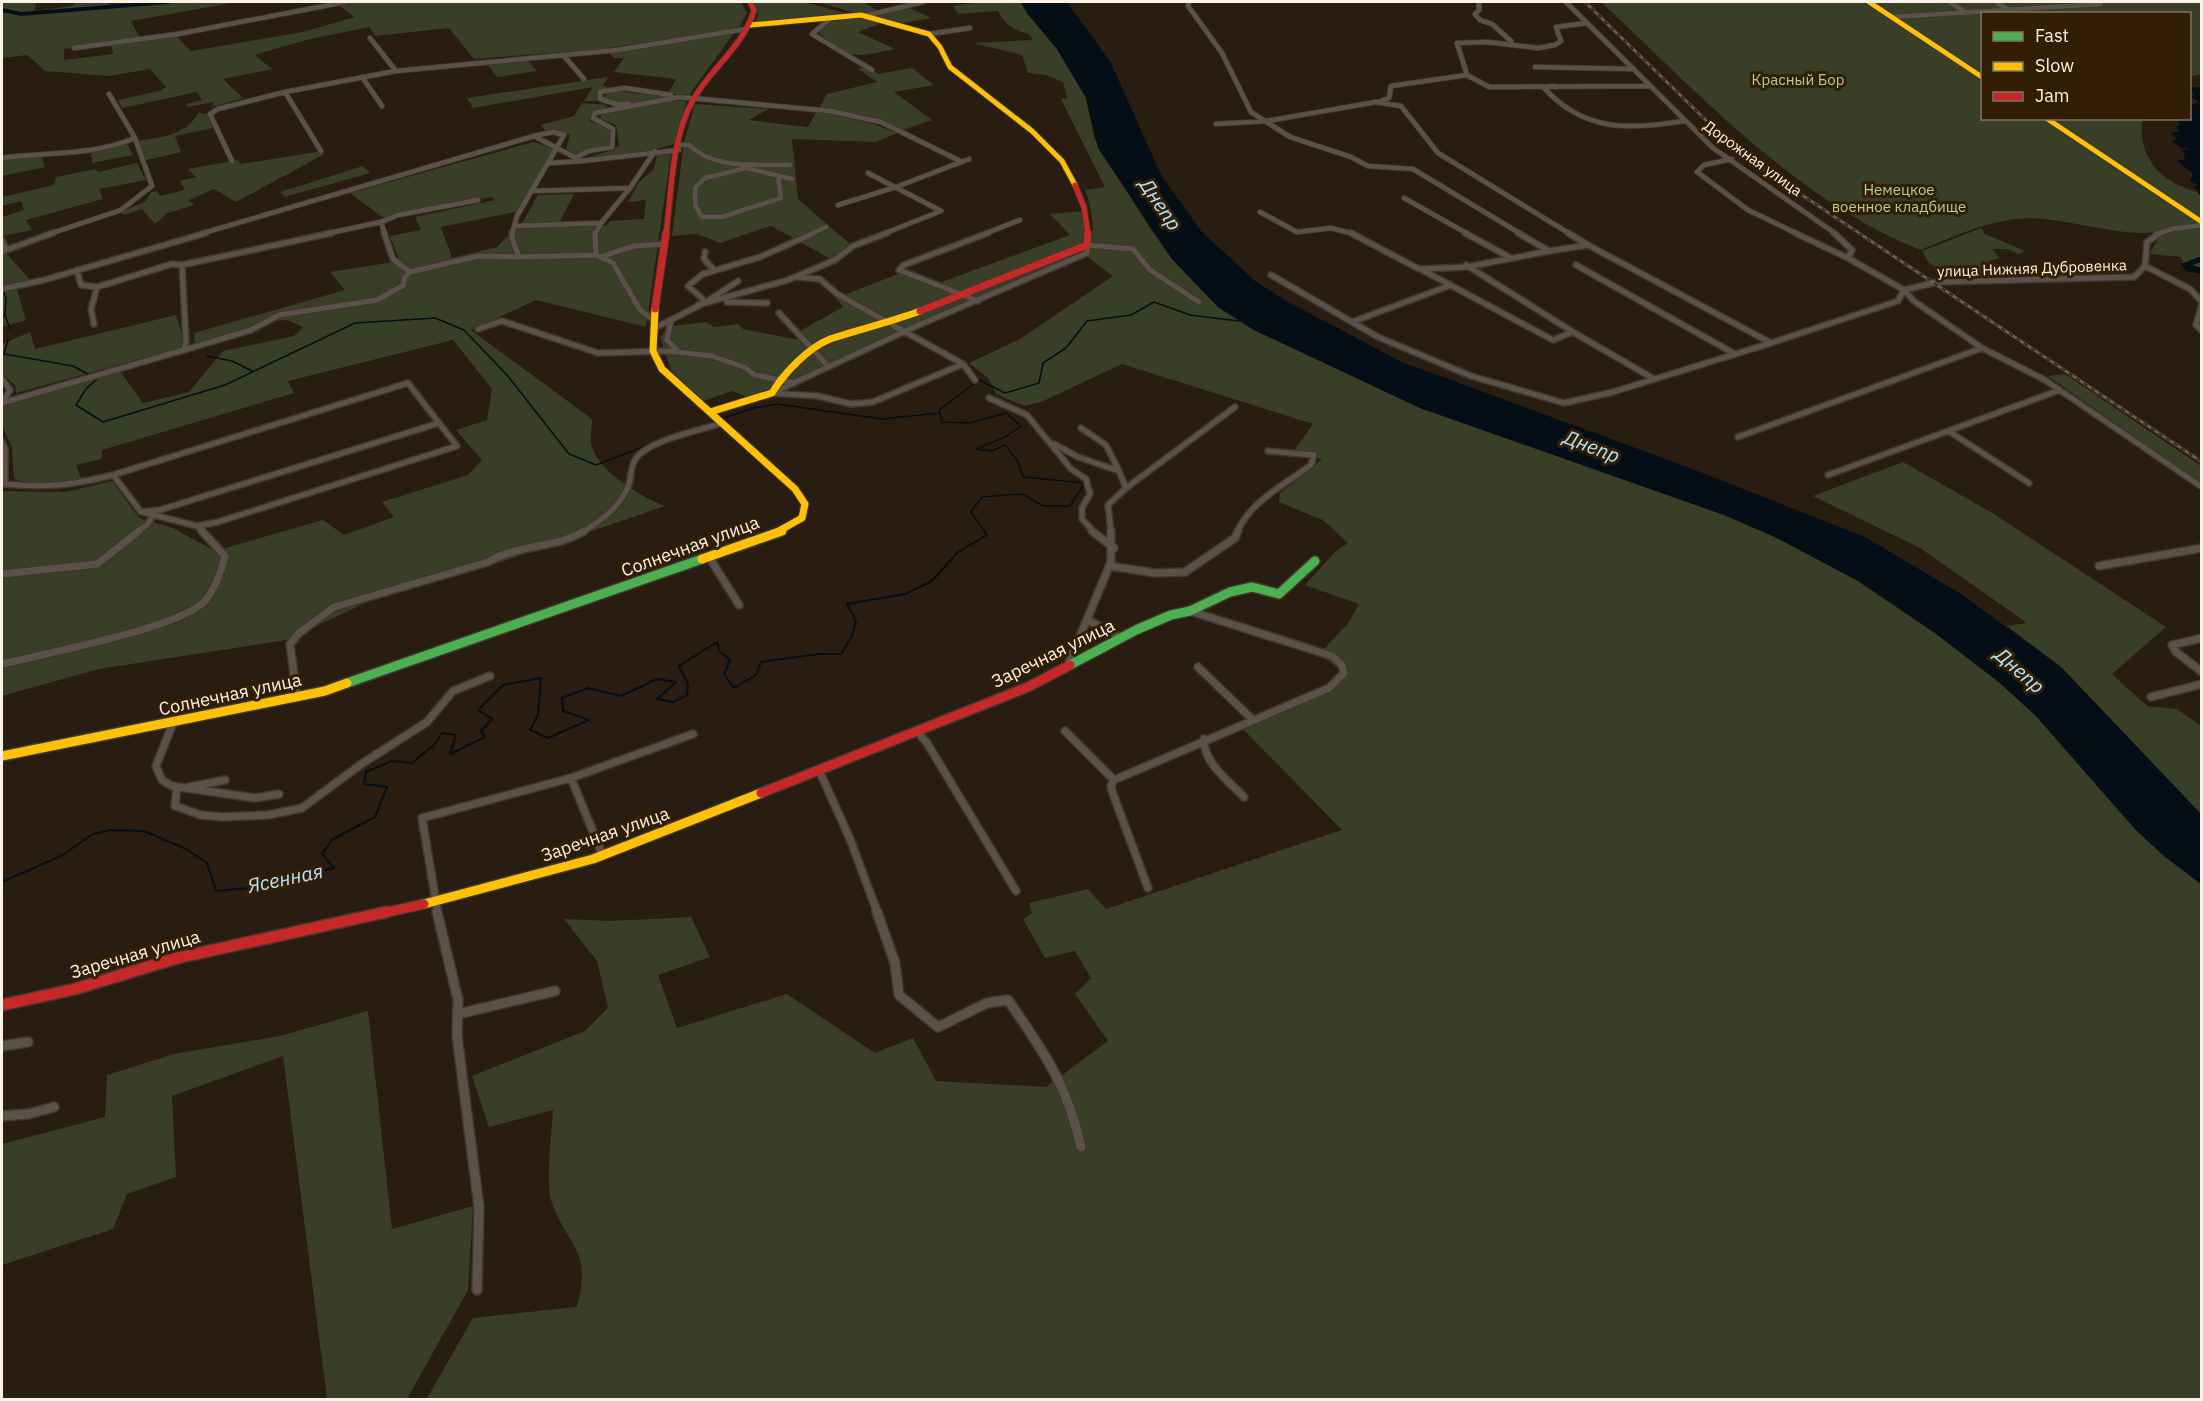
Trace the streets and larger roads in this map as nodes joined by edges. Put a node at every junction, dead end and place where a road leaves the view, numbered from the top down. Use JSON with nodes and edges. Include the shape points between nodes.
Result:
{"nodes":[{"id":1,"x":345,"y":2,"type":"edge"},
{"id":2,"x":750,"y":2,"type":"edge"},
{"id":3,"x":923,"y":2,"type":"edge"},
{"id":4,"x":1189,"y":2,"type":"edge"},
{"id":5,"x":1479,"y":2,"type":"edge"},
{"id":6,"x":1566,"y":2,"type":"edge"},
{"id":7,"x":1869,"y":2,"type":"edge"},
{"id":8,"x":1949,"y":2,"type":"edge"},
{"id":9,"x":1996,"y":2,"type":"edge"},
{"id":10,"x":2101,"y":4,"type":"dead end"},
{"id":11,"x":2009,"y":10,"type":"junction"},
{"id":12,"x":1988,"y":12,"type":"edge"},
{"id":13,"x":1981,"y":13,"type":"edge"},
{"id":14,"x":1968,"y":14,"type":"junction"},
{"id":15,"x":864,"y":16,"type":"junction"},
{"id":16,"x":1893,"y":17,"type":"junction"},
{"id":17,"x":830,"y":19,"type":"junction"},
{"id":18,"x":1587,"y":23,"type":"junction"},
{"id":19,"x":748,"y":27,"type":"junction"},
{"id":20,"x":970,"y":28,"type":"dead end"},
{"id":21,"x":929,"y":34,"type":"junction"},
{"id":22,"x":370,"y":38,"type":"dead end"},
{"id":23,"x":1519,"y":45,"type":"junction"},
{"id":24,"x":74,"y":48,"type":"dead end"},
{"id":25,"x":564,"y":56,"type":"junction"},
{"id":26,"x":1535,"y":67,"type":"dead end"},
{"id":27,"x":1634,"y":69,"type":"junction"},
{"id":28,"x":872,"y":70,"type":"dead end"},
{"id":29,"x":396,"y":71,"type":"junction"},
{"id":30,"x":1467,"y":75,"type":"junction"},
{"id":31,"x":1981,"y":76,"type":"edge"},
{"id":32,"x":362,"y":77,"type":"junction"},
{"id":33,"x":584,"y":79,"type":"dead end"},
{"id":34,"x":1554,"y":85,"type":"junction"},
{"id":35,"x":1650,"y":86,"type":"junction"},
{"id":36,"x":285,"y":92,"type":"junction"},
{"id":37,"x":108,"y":94,"type":"dead end"},
{"id":38,"x":680,"y":97,"type":"junction"},
{"id":39,"x":694,"y":99,"type":"junction"},
{"id":40,"x":1376,"y":102,"type":"junction"},
{"id":41,"x":641,"y":104,"type":"junction"},
{"id":42,"x":382,"y":106,"type":"dead end"},
{"id":43,"x":2049,"y":120,"type":"edge"},
{"id":44,"x":1267,"y":121,"type":"junction"},
{"id":45,"x":1684,"y":121,"type":"junction"},
{"id":46,"x":1216,"y":124,"type":"dead end"},
{"id":47,"x":534,"y":136,"type":"junction"},
{"id":48,"x":135,"y":138,"type":"junction"},
{"id":49,"x":560,"y":147,"type":"junction"},
{"id":50,"x":679,"y":148,"type":"junction"},
{"id":51,"x":655,"y":151,"type":"junction"},
{"id":52,"x":321,"y":152,"type":"dead end"},
{"id":53,"x":2,"y":158,"type":"edge"},
{"id":54,"x":579,"y":159,"type":"junction"},
{"id":55,"x":969,"y":159,"type":"dead end"},
{"id":56,"x":1732,"y":159,"type":"junction"},
{"id":57,"x":232,"y":161,"type":"dead end"},
{"id":58,"x":962,"y":162,"type":"junction"},
{"id":59,"x":551,"y":163,"type":"junction"},
{"id":60,"x":732,"y":164,"type":"junction"},
{"id":61,"x":790,"y":165,"type":"dead end"},
{"id":62,"x":746,"y":168,"type":"junction"},
{"id":63,"x":868,"y":173,"type":"dead end"},
{"id":64,"x":778,"y":176,"type":"junction"},
{"id":65,"x":792,"y":179,"type":"dead end"},
{"id":66,"x":896,"y":187,"type":"junction"},
{"id":67,"x":630,"y":188,"type":"junction"},
{"id":68,"x":531,"y":191,"type":"junction"},
{"id":69,"x":1404,"y":198,"type":"dead end"},
{"id":70,"x":478,"y":200,"type":"dead end"},
{"id":71,"x":838,"y":204,"type":"dead end"},
{"id":72,"x":1260,"y":212,"type":"dead end"},
{"id":73,"x":1020,"y":220,"type":"dead end"},
{"id":74,"x":381,"y":222,"type":"junction"},
{"id":75,"x":600,"y":223,"type":"junction"},
{"id":76,"x":2202,"y":223,"type":"edge"},
{"id":77,"x":515,"y":226,"type":"junction"},
{"id":78,"x":826,"y":227,"type":"dead end"},
{"id":79,"x":2,"y":240,"type":"edge"},
{"id":80,"x":665,"y":244,"type":"junction"},
{"id":81,"x":1087,"y":245,"type":"junction"},
{"id":82,"x":1588,"y":245,"type":"junction"},
{"id":83,"x":4,"y":251,"type":"edge"},
{"id":84,"x":1549,"y":251,"type":"junction"},
{"id":85,"x":705,"y":252,"type":"dead end"},
{"id":86,"x":598,"y":256,"type":"junction"},
{"id":87,"x":519,"y":257,"type":"junction"},
{"id":88,"x":1509,"y":257,"type":"junction"},
{"id":89,"x":1848,"y":258,"type":"junction"},
{"id":90,"x":182,"y":264,"type":"junction"},
{"id":91,"x":1466,"y":265,"type":"junction"},
{"id":92,"x":1576,"y":265,"type":"dead end"},
{"id":93,"x":2145,"y":266,"type":"junction"},
{"id":94,"x":1444,"y":268,"type":"junction"},
{"id":95,"x":1419,"y":269,"type":"junction"},
{"id":96,"x":77,"y":270,"type":"junction"},
{"id":97,"x":714,"y":270,"type":"junction"},
{"id":98,"x":410,"y":272,"type":"junction"},
{"id":99,"x":1271,"y":275,"type":"dead end"},
{"id":100,"x":796,"y":277,"type":"junction"},
{"id":101,"x":1437,"y":278,"type":"junction"},
{"id":102,"x":738,"y":281,"type":"dead end"},
{"id":103,"x":1451,"y":285,"type":"junction"},
{"id":104,"x":97,"y":287,"type":"junction"},
{"id":105,"x":2,"y":290,"type":"edge"},
{"id":106,"x":1904,"y":290,"type":"junction"},
{"id":107,"x":963,"y":295,"type":"junction"},
{"id":108,"x":978,"y":301,"type":"junction"},
{"id":109,"x":706,"y":302,"type":"junction"},
{"id":110,"x":718,"y":302,"type":"junction"},
{"id":111,"x":1199,"y":302,"type":"dead end"},
{"id":112,"x":767,"y":303,"type":"dead end"},
{"id":113,"x":2202,"y":303,"type":"edge"},
{"id":114,"x":698,"y":305,"type":"junction"},
{"id":115,"x":779,"y":314,"type":"dead end"},
{"id":116,"x":671,"y":320,"type":"junction"},
{"id":117,"x":890,"y":322,"type":"junction"},
{"id":118,"x":1352,"y":322,"type":"junction"},
{"id":119,"x":94,"y":324,"type":"dead end"},
{"id":120,"x":654,"y":324,"type":"junction"},
{"id":121,"x":478,"y":329,"type":"dead end"},
{"id":122,"x":2202,"y":330,"type":"edge"},
{"id":123,"x":905,"y":332,"type":"junction"},
{"id":124,"x":1573,"y":332,"type":"junction"},
{"id":125,"x":1771,"y":343,"type":"junction"},
{"id":126,"x":1982,"y":348,"type":"junction"},
{"id":127,"x":184,"y":350,"type":"junction"},
{"id":128,"x":653,"y":351,"type":"junction"},
{"id":129,"x":813,"y":351,"type":"junction"},
{"id":130,"x":679,"y":352,"type":"junction"},
{"id":131,"x":1735,"y":354,"type":"junction"},
{"id":132,"x":963,"y":364,"type":"junction"},
{"id":133,"x":828,"y":366,"type":"junction"},
{"id":134,"x":782,"y":378,"type":"junction"},
{"id":135,"x":2,"y":379,"type":"edge"},
{"id":136,"x":1654,"y":379,"type":"junction"},
{"id":137,"x":975,"y":380,"type":"dead end"},
{"id":138,"x":795,"y":383,"type":"junction"},
{"id":139,"x":2060,"y":390,"type":"junction"},
{"id":140,"x":772,"y":393,"type":"junction"},
{"id":141,"x":989,"y":398,"type":"dead end"},
{"id":142,"x":2,"y":403,"type":"edge"},
{"id":143,"x":1235,"y":407,"type":"dead end"},
{"id":144,"x":710,"y":412,"type":"junction"},
{"id":145,"x":440,"y":423,"type":"junction"},
{"id":146,"x":723,"y":423,"type":"junction"},
{"id":147,"x":1081,"y":428,"type":"dead end"},
{"id":148,"x":1950,"y":432,"type":"junction"},
{"id":149,"x":1043,"y":435,"type":"junction"},
{"id":150,"x":1738,"y":437,"type":"dead end"},
{"id":151,"x":2,"y":442,"type":"edge"},
{"id":152,"x":1268,"y":451,"type":"dead end"},
{"id":153,"x":1119,"y":471,"type":"junction"},
{"id":154,"x":113,"y":475,"type":"junction"},
{"id":155,"x":1828,"y":476,"type":"dead end"},
{"id":156,"x":2029,"y":483,"type":"dead end"},
{"id":157,"x":2202,"y":487,"type":"edge"},
{"id":158,"x":1126,"y":488,"type":"junction"},
{"id":159,"x":141,"y":512,"type":"junction"},
{"id":160,"x":153,"y":515,"type":"junction"},
{"id":161,"x":197,"y":526,"type":"junction"},
{"id":162,"x":1114,"y":548,"type":"junction"},
{"id":163,"x":2202,"y":548,"type":"edge"},
{"id":164,"x":708,"y":557,"type":"junction"},
{"id":165,"x":1316,"y":561,"type":"dead end"},
{"id":166,"x":1110,"y":566,"type":"junction"},
{"id":167,"x":2098,"y":566,"type":"dead end"},
{"id":168,"x":2,"y":574,"type":"edge"},
{"id":169,"x":739,"y":604,"type":"dead end"},
{"id":170,"x":1190,"y":610,"type":"junction"},
{"id":171,"x":1088,"y":620,"type":"junction"},
{"id":172,"x":1122,"y":638,"type":"junction"},
{"id":173,"x":2202,"y":638,"type":"edge"},
{"id":174,"x":2,"y":664,"type":"edge"},
{"id":175,"x":1067,"y":667,"type":"junction"},
{"id":176,"x":1198,"y":667,"type":"dead end"},
{"id":177,"x":2202,"y":672,"type":"edge"},
{"id":178,"x":490,"y":676,"type":"dead end"},
{"id":179,"x":2202,"y":684,"type":"edge"},
{"id":180,"x":2151,"y":697,"type":"dead end"},
{"id":181,"x":297,"y":698,"type":"junction"},
{"id":182,"x":1253,"y":720,"type":"junction"},
{"id":183,"x":173,"y":723,"type":"junction"},
{"id":184,"x":916,"y":731,"type":"junction"},
{"id":185,"x":1065,"y":731,"type":"dead end"},
{"id":186,"x":693,"y":734,"type":"dead end"},
{"id":187,"x":1204,"y":739,"type":"junction"},
{"id":188,"x":2,"y":756,"type":"edge"},
{"id":189,"x":819,"y":770,"type":"junction"},
{"id":190,"x":571,"y":778,"type":"junction"},
{"id":191,"x":225,"y":780,"type":"dead end"},
{"id":192,"x":1114,"y":780,"type":"junction"},
{"id":193,"x":180,"y":788,"type":"junction"},
{"id":194,"x":279,"y":794,"type":"dead end"},
{"id":195,"x":1244,"y":797,"type":"dead end"},
{"id":196,"x":603,"y":856,"type":"junction"},
{"id":197,"x":1148,"y":888,"type":"dead end"},
{"id":198,"x":1016,"y":891,"type":"dead end"},
{"id":199,"x":435,"y":902,"type":"junction"},
{"id":200,"x":555,"y":992,"type":"dead end"},
{"id":201,"x":2,"y":1005,"type":"edge"},
{"id":202,"x":458,"y":1014,"type":"junction"},
{"id":203,"x":28,"y":1042,"type":"dead end"},
{"id":204,"x":2,"y":1046,"type":"edge"},
{"id":205,"x":54,"y":1107,"type":"dead end"},
{"id":206,"x":2,"y":1116,"type":"edge"},
{"id":207,"x":1081,"y":1148,"type":"dead end"},
{"id":208,"x":477,"y":1290,"type":"dead end"}],
"edges":[{"from":1,"to":24,"type":"street","via":[[178,34]]},
{"from":2,"to":19,"type":"street","via":[[754,10]]},
{"from":3,"to":15,"type":"street"},
{"from":4,"to":44,"type":"street","via":[[1188,6],[1222,53],[1251,112]]},
{"from":5,"to":23,"type":"street","via":[[1475,14],[1480,20],[1492,24],[1506,39]]},
{"from":6,"to":18,"type":"street","name":"Дорожная улица"},
{"from":7,"to":16,"type":"street"},
{"from":8,"to":14,"type":"street"},
{"from":9,"to":11,"type":"street"},
{"from":10,"to":11,"type":"street"},
{"from":11,"to":12,"type":"street"},
{"from":13,"to":14,"type":"street"},
{"from":14,"to":16,"type":"street"},
{"from":15,"to":17,"type":"street"},
{"from":15,"to":21,"type":"street"},
{"from":16,"to":31,"type":"street"},
{"from":17,"to":19,"type":"street"},
{"from":17,"to":28,"type":"street","via":[[812,34]]},
{"from":18,"to":23,"type":"street","via":[[1556,27],[1561,41],[1556,46]]},
{"from":18,"to":27,"type":"street","name":"Дорожная улица"},
{"from":19,"to":25,"type":"street","via":[[704,38]]},
{"from":19,"to":39,"type":"street"},
{"from":20,"to":21,"type":"street"},
{"from":21,"to":81,"type":"street","via":[[950,67],[1032,131],[1062,161],[1083,200],[1089,223]]},
{"from":22,"to":29,"type":"street"},
{"from":23,"to":30,"type":"street","via":[[1457,43]]},
{"from":25,"to":29,"type":"street"},
{"from":25,"to":33,"type":"street"},
{"from":26,"to":27,"type":"street"},
{"from":27,"to":35,"type":"street","name":"Дорожная улица"},
{"from":29,"to":32,"type":"street"},
{"from":30,"to":34,"type":"street","via":[[1489,87]]},
{"from":30,"to":40,"type":"street","via":[[1391,86],[1389,98]]},
{"from":32,"to":36,"type":"street"},
{"from":32,"to":42,"type":"street"},
{"from":34,"to":35,"type":"street"},
{"from":34,"to":45,"type":"street","via":[[1545,89],[1563,108],[1613,128]]},
{"from":35,"to":45,"type":"street","name":"Дорожная улица"},
{"from":36,"to":52,"type":"street"},
{"from":36,"to":57,"type":"street","via":[[230,105],[210,114]]},
{"from":37,"to":48,"type":"street"},
{"from":38,"to":39,"type":"street"},
{"from":38,"to":41,"type":"street"},
{"from":38,"to":41,"type":"street","via":[[624,88],[600,92],[600,99],[607,102]]},
{"from":39,"to":50,"type":"street","via":[[681,124]]},
{"from":39,"to":58,"type":"street","via":[[812,109],[881,122]]},
{"from":40,"to":44,"type":"street"},
{"from":40,"to":82,"type":"street","via":[[1401,106],[1438,153]]},
{"from":41,"to":54,"type":"street","via":[[595,113],[592,118],[613,129],[612,147],[588,151]]},
{"from":43,"to":76,"type":"street"},
{"from":44,"to":46,"type":"street"},
{"from":44,"to":84,"type":"street","via":[[1290,137],[1368,166],[1413,169]]},
{"from":45,"to":56,"type":"street","name":"Дорожная улица","via":[[1713,148]]},
{"from":47,"to":49,"type":"street"},
{"from":47,"to":49,"type":"street","via":[[560,132],[564,135]]},
{"from":47,"to":96,"type":"street"},
{"from":48,"to":53,"type":"street","via":[[95,150]]},
{"from":48,"to":83,"type":"street","via":[[152,186],[142,196],[125,204],[122,210],[81,220]]},
{"from":49,"to":54,"type":"street"},
{"from":49,"to":59,"type":"street"},
{"from":50,"to":51,"type":"street"},
{"from":50,"to":60,"type":"street","via":[[689,146],[700,156]]},
{"from":50,"to":80,"type":"street"},
{"from":51,"to":54,"type":"street"},
{"from":51,"to":67,"type":"street","via":[[652,163]]},
{"from":54,"to":59,"type":"street"},
{"from":55,"to":58,"type":"street"},
{"from":56,"to":89,"type":"street","name":"Дорожная улица","via":[[1844,240],[1852,250]]},
{"from":56,"to":89,"type":"street","via":[[1704,165],[1697,172],[1748,210]]},
{"from":58,"to":66,"type":"street"},
{"from":59,"to":68,"type":"street"},
{"from":60,"to":61,"type":"street"},
{"from":60,"to":62,"type":"street"},
{"from":62,"to":64,"type":"street"},
{"from":62,"to":64,"type":"street","via":[[705,178],[695,188],[695,205],[702,217],[722,217],[781,198]]},
{"from":63,"to":66,"type":"street"},
{"from":64,"to":65,"type":"street"},
{"from":66,"to":71,"type":"street"},
{"from":66,"to":100,"type":"street","via":[[941,211],[853,246],[835,260]]},
{"from":67,"to":68,"type":"street"},
{"from":67,"to":75,"type":"street"},
{"from":68,"to":77,"type":"street"},
{"from":69,"to":88,"type":"street"},
{"from":70,"to":74,"type":"street","via":[[398,215]]},
{"from":72,"to":95,"type":"street","via":[[1297,232],[1346,230]]},
{"from":73,"to":107,"type":"street","via":[[899,270]]},
{"from":74,"to":90,"type":"street"},
{"from":74,"to":98,"type":"street","via":[[393,259]]},
{"from":75,"to":77,"type":"street"},
{"from":75,"to":86,"type":"street","via":[[594,235]]},
{"from":76,"to":93,"type":"street","name":"улица Нижняя Дубровенка","via":[[2154,235],[2147,242]]},
{"from":77,"to":87,"type":"street","via":[[512,238]]},
{"from":78,"to":97,"type":"street","via":[[760,257]]},
{"from":79,"to":83,"type":"street"},
{"from":80,"to":86,"type":"street","via":[[634,246]]},
{"from":80,"to":120,"type":"street"},
{"from":81,"to":107,"type":"street"},
{"from":81,"to":108,"type":"street","via":[[1087,254]]},
{"from":81,"to":111,"type":"street","via":[[1133,249],[1150,270]]},
{"from":82,"to":84,"type":"street"},
{"from":82,"to":125,"type":"street"},
{"from":84,"to":88,"type":"street"},
{"from":85,"to":97,"type":"street","via":[[704,259]]},
{"from":86,"to":87,"type":"street"},
{"from":86,"to":120,"type":"street","via":[[612,262],[626,280],[638,309]]},
{"from":87,"to":98,"type":"street","via":[[478,256]]},
{"from":88,"to":91,"type":"street"},
{"from":89,"to":106,"type":"street"},
{"from":90,"to":104,"type":"street"},
{"from":90,"to":127,"type":"street"},
{"from":91,"to":94,"type":"street"},
{"from":91,"to":124,"type":"street"},
{"from":92,"to":131,"type":"street"},
{"from":93,"to":106,"type":"street","name":"улица Нижняя Дубровенка","via":[[2134,277],[1937,282]]},
{"from":93,"to":113,"type":"street","via":[[2190,289]]},
{"from":94,"to":95,"type":"street"},
{"from":94,"to":101,"type":"street"},
{"from":95,"to":101,"type":"street"},
{"from":96,"to":104,"type":"street","via":[[81,285]]},
{"from":96,"to":105,"type":"street"},
{"from":97,"to":109,"type":"street","via":[[688,286]]},
{"from":98,"to":127,"type":"street","via":[[395,293],[335,308],[277,315],[268,324]]},
{"from":99,"to":118,"type":"street"},
{"from":100,"to":110,"type":"street"},
{"from":100,"to":117,"type":"street","via":[[820,279],[837,294]]},
{"from":101,"to":103,"type":"street"},
{"from":102,"to":109,"type":"street"},
{"from":103,"to":118,"type":"street"},
{"from":103,"to":124,"type":"street","via":[[1553,340]]},
{"from":104,"to":119,"type":"street","via":[[92,309]]},
{"from":106,"to":125,"type":"street","via":[[1898,301]]},
{"from":106,"to":126,"type":"street"},
{"from":107,"to":108,"type":"street"},
{"from":107,"to":117,"type":"street"},
{"from":108,"to":123,"type":"street"},
{"from":109,"to":114,"type":"street"},
{"from":110,"to":112,"type":"street"},
{"from":110,"to":114,"type":"street"},
{"from":113,"to":122,"type":"street","via":[[2196,325]]},
{"from":114,"to":116,"type":"street"},
{"from":115,"to":129,"type":"street"},
{"from":116,"to":120,"type":"street"},
{"from":116,"to":130,"type":"street","via":[[667,340]]},
{"from":117,"to":123,"type":"street"},
{"from":117,"to":129,"type":"street","via":[[828,340]]},
{"from":118,"to":136,"type":"street","via":[[1471,376],[1564,403]]},
{"from":120,"to":128,"type":"street"},
{"from":121,"to":128,"type":"street","via":[[502,321],[598,353]]},
{"from":123,"to":132,"type":"street"},
{"from":123,"to":133,"type":"street"},
{"from":124,"to":136,"type":"street"},
{"from":125,"to":131,"type":"street"},
{"from":126,"to":139,"type":"street"},
{"from":126,"to":150,"type":"street"},
{"from":127,"to":142,"type":"street"},
{"from":128,"to":130,"type":"street"},
{"from":128,"to":144,"type":"street","name":"Солнечная улица","via":[[662,369]]},
{"from":129,"to":133,"type":"street"},
{"from":129,"to":134,"type":"street"},
{"from":130,"to":134,"type":"street","via":[[712,356],[755,375]]},
{"from":131,"to":136,"type":"street"},
{"from":132,"to":137,"type":"street"},
{"from":132,"to":140,"type":"street","via":[[873,402],[851,404],[818,396]]},
{"from":133,"to":138,"type":"street"},
{"from":134,"to":138,"type":"street"},
{"from":134,"to":140,"type":"street"},
{"from":135,"to":142,"type":"street","via":[[10,390]]},
{"from":138,"to":140,"type":"street"},
{"from":139,"to":148,"type":"street"},
{"from":139,"to":157,"type":"street"},
{"from":140,"to":144,"type":"street"},
{"from":141,"to":149,"type":"street","via":[[1027,415]]},
{"from":143,"to":158,"type":"street"},
{"from":144,"to":146,"type":"street","name":"Солнечная улица"},
{"from":145,"to":154,"type":"street","via":[[408,383]]},
{"from":145,"to":159,"type":"street","via":[[160,510]]},
{"from":145,"to":161,"type":"street","via":[[457,446]]},
{"from":146,"to":164,"type":"street","name":"Солнечная улица","via":[[795,489],[805,504],[802,518],[784,530]]},
{"from":146,"to":181,"type":"street","via":[[637,456],[629,486],[615,508],[559,544],[508,550],[488,562],[334,607],[298,633],[290,645]]},
{"from":147,"to":153,"type":"street","via":[[1106,445]]},
{"from":148,"to":155,"type":"street"},
{"from":148,"to":156,"type":"street"},
{"from":149,"to":153,"type":"street","via":[[1060,449]]},
{"from":149,"to":162,"type":"street","via":[[1071,469],[1086,479],[1090,494],[1082,508],[1082,519]]},
{"from":151,"to":154,"type":"street","via":[[5,484],[70,486]]},
{"from":152,"to":166,"type":"street","via":[[1314,455],[1311,465],[1253,508],[1235,538],[1207,559],[1185,572],[1155,573]]},
{"from":153,"to":158,"type":"street"},
{"from":154,"to":159,"type":"street"},
{"from":158,"to":162,"type":"street","via":[[1108,505]]},
{"from":159,"to":160,"type":"street"},
{"from":160,"to":161,"type":"street"},
{"from":160,"to":168,"type":"street","via":[[148,524],[97,564]]},
{"from":161,"to":174,"type":"street","via":[[225,556],[204,602],[165,622]]},
{"from":162,"to":166,"type":"street"},
{"from":163,"to":167,"type":"street"},
{"from":164,"to":169,"type":"street"},
{"from":164,"to":181,"type":"street","name":"Солнечная улица","via":[[377,675]]},
{"from":165,"to":170,"type":"street","name":"Заречная улица","via":[[1279,594],[1259,588],[1244,589]]},
{"from":166,"to":171,"type":"street"},
{"from":170,"to":172,"type":"street","name":"Заречная улица"},
{"from":170,"to":182,"type":"street","via":[[1332,656],[1342,665],[1342,677],[1329,688]]},
{"from":171,"to":172,"type":"street"},
{"from":171,"to":175,"type":"street"},
{"from":172,"to":175,"type":"street","name":"Заречная улица"},
{"from":173,"to":177,"type":"street","via":[[2172,645]]},
{"from":175,"to":184,"type":"street","name":"Заречная улица","via":[[1028,687]]},
{"from":176,"to":182,"type":"street"},
{"from":178,"to":193,"type":"street","via":[[453,691],[443,710],[419,729],[362,762],[331,789],[299,809],[255,816],[202,815],[175,806]]},
{"from":179,"to":180,"type":"street"},
{"from":181,"to":183,"type":"street","name":"Солнечная улица"},
{"from":182,"to":187,"type":"street"},
{"from":183,"to":188,"type":"street","name":"Солнечная улица"},
{"from":183,"to":193,"type":"street","via":[[156,766],[162,780]]},
{"from":184,"to":189,"type":"street","name":"Заречная улица"},
{"from":184,"to":198,"type":"street"},
{"from":185,"to":192,"type":"street"},
{"from":186,"to":190,"type":"street"},
{"from":187,"to":192,"type":"street"},
{"from":187,"to":195,"type":"street","via":[[1203,749]]},
{"from":189,"to":196,"type":"street","name":"Заречная улица"},
{"from":189,"to":207,"type":"street","via":[[857,854],[898,969],[900,995],[938,1027],[987,1003],[1008,1000],[1048,1058],[1072,1108]]},
{"from":190,"to":196,"type":"street"},
{"from":190,"to":199,"type":"street","via":[[422,818]]},
{"from":191,"to":193,"type":"street"},
{"from":192,"to":197,"type":"street","via":[[1113,794]]},
{"from":193,"to":194,"type":"street","via":[[255,798]]},
{"from":196,"to":199,"type":"street","name":"Заречная улица"},
{"from":199,"to":201,"type":"street","name":"Заречная улица","via":[[177,957],[75,989]]},
{"from":199,"to":202,"type":"street"},
{"from":200,"to":202,"type":"street"},
{"from":202,"to":208,"type":"street","via":[[479,1207]]},
{"from":203,"to":204,"type":"street"},
{"from":205,"to":206,"type":"street"}]}
